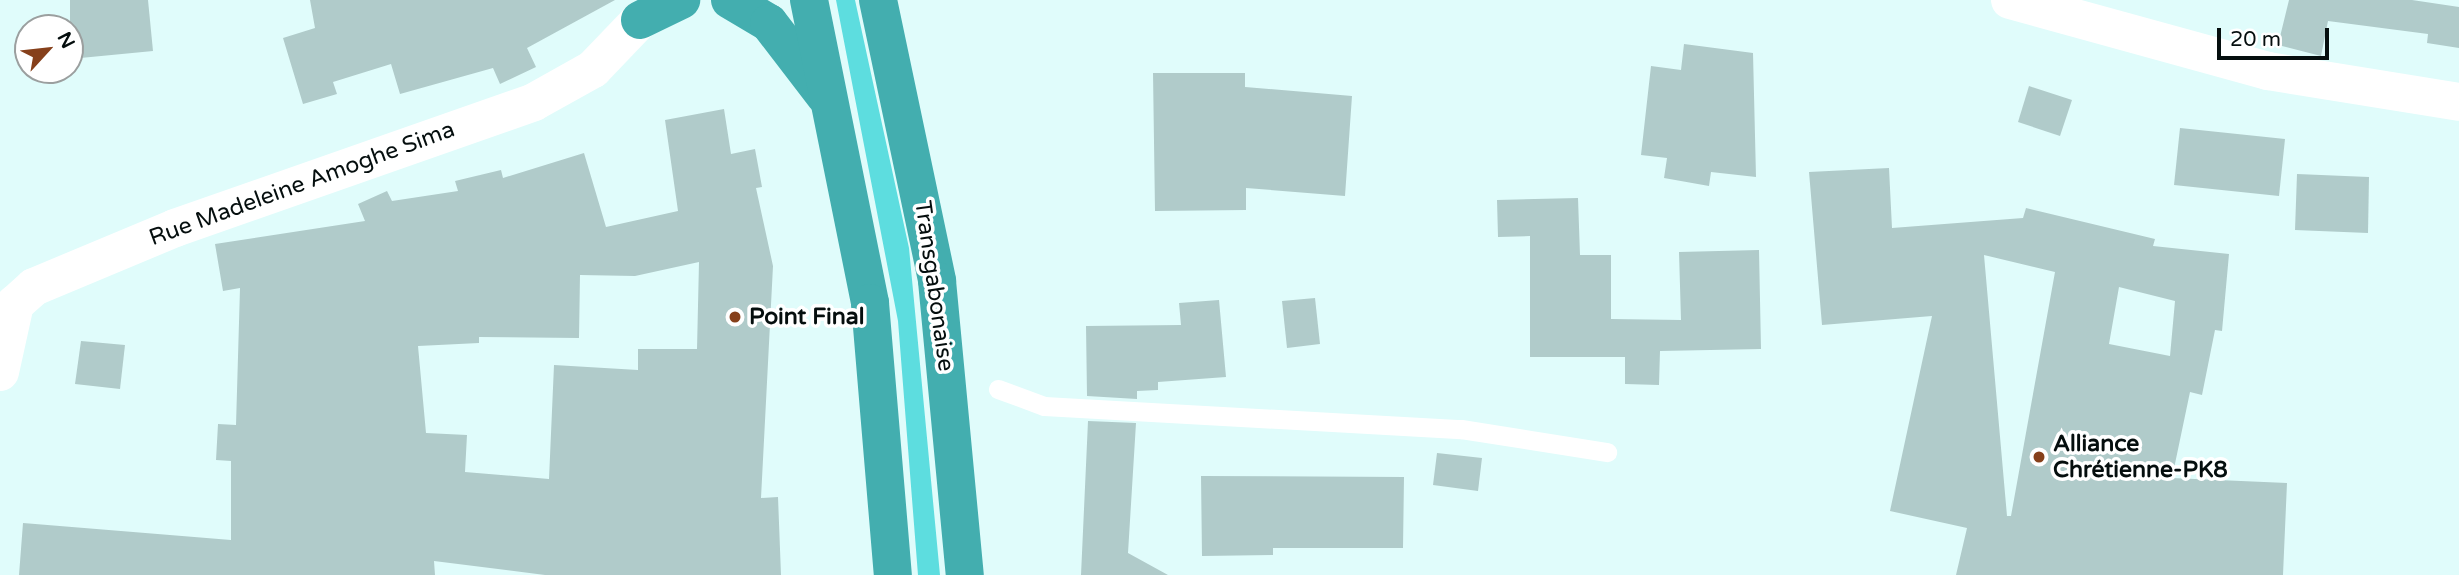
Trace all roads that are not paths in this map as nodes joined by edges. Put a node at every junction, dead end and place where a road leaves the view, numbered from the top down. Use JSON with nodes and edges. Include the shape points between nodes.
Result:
{"nodes":[{"id":1,"x":681,"y":0,"type":"edge"},
{"id":2,"x":730,"y":0,"type":"edge"},
{"id":3,"x":809,"y":0,"type":"edge"},
{"id":4,"x":878,"y":0,"type":"edge"},
{"id":5,"x":2010,"y":0,"type":"edge"},
{"id":6,"x":646,"y":10,"type":"edge"},
{"id":7,"x":2459,"y":102,"type":"edge"},
{"id":8,"x":838,"y":119,"type":"junction"},
{"id":9,"x":17,"y":287,"type":"edge"},
{"id":10,"x":0,"y":372,"type":"edge"},
{"id":11,"x":998,"y":389,"type":"dead end"},
{"id":12,"x":1607,"y":452,"type":"dead end"},
{"id":13,"x":894,"y":575,"type":"edge"},
{"id":14,"x":965,"y":575,"type":"edge"}],
"edges":[{"from":1,"to":6,"type":"highway"},
{"from":2,"to":8,"type":"highway","via":[[769,23]]},
{"from":3,"to":8,"type":"highway"},
{"from":4,"to":14,"type":"highway","name":"Transgabonaise","via":[[937,281]]},
{"from":5,"to":7,"type":"street","via":[[2268,71]]},
{"from":6,"to":9,"type":"street","name":"Rue Madeleine Amoghe Sima","via":[[593,69],[534,102]]},
{"from":8,"to":13,"type":"highway","via":[[882,388]]},
{"from":9,"to":10,"type":"street","name":"Rue Madeleine Amoghe Sima"},
{"from":11,"to":12,"type":"lane","via":[[1044,406],[1461,429]]}]}
